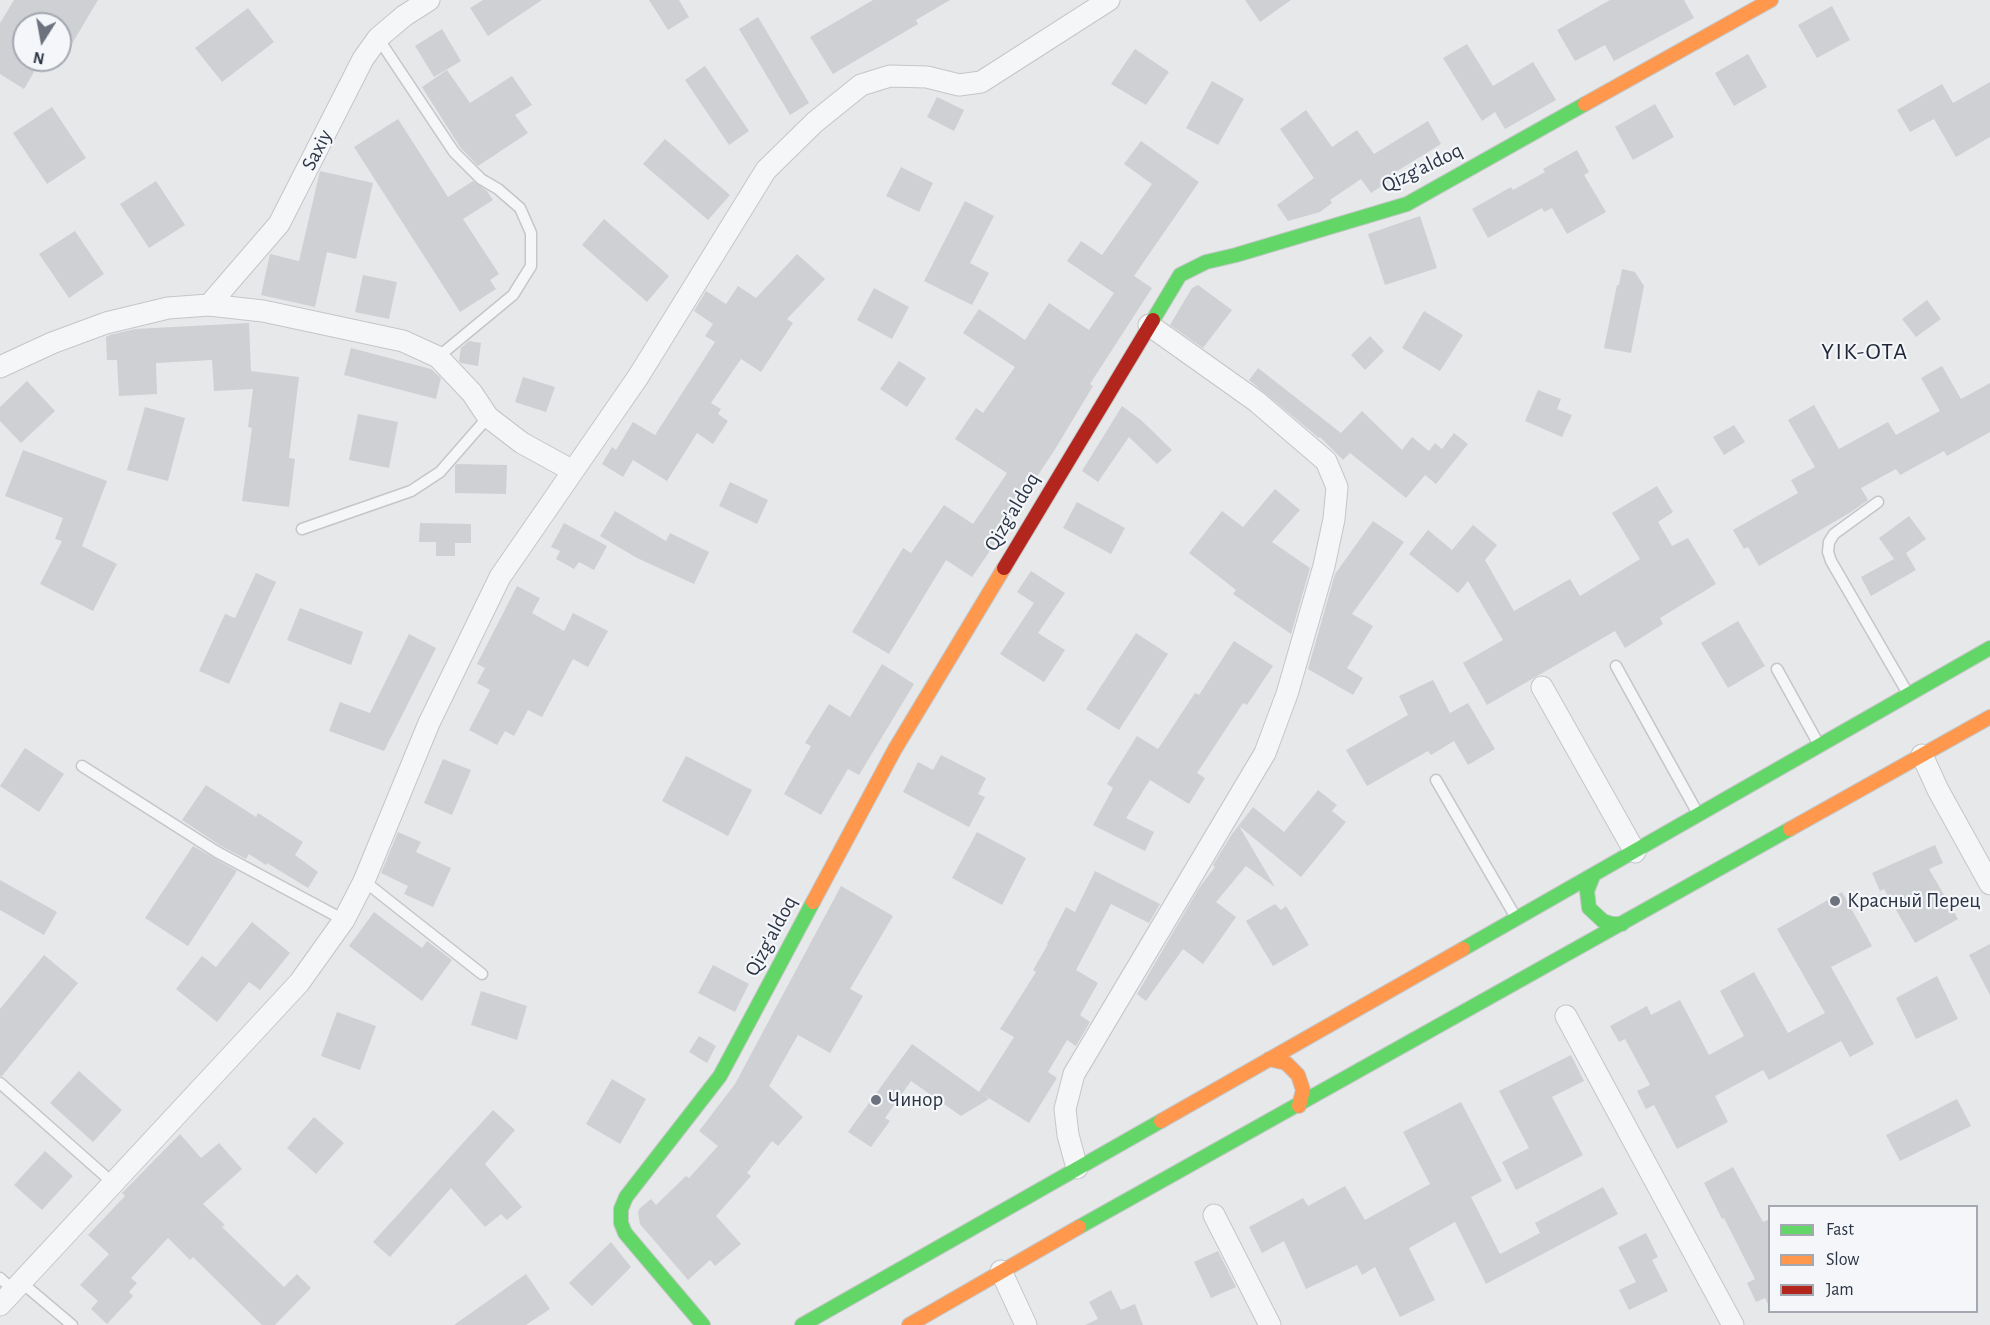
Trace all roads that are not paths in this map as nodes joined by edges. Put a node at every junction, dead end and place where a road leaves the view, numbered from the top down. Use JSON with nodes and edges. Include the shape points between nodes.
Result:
{"nodes":[{"id":1,"x":429,"y":0,"type":"edge"},
{"id":2,"x":1109,"y":0,"type":"edge"},
{"id":3,"x":1771,"y":0,"type":"edge"},
{"id":4,"x":378,"y":38,"type":"junction"},
{"id":5,"x":209,"y":305,"type":"junction"},
{"id":6,"x":1149,"y":325,"type":"junction"},
{"id":7,"x":438,"y":357,"type":"junction"},
{"id":8,"x":0,"y":367,"type":"edge"},
{"id":9,"x":488,"y":417,"type":"junction"},
{"id":10,"x":573,"y":471,"type":"junction"},
{"id":11,"x":1878,"y":501,"type":"dead end"},
{"id":12,"x":302,"y":529,"type":"dead end"},
{"id":13,"x":1990,"y":648,"type":"edge"},
{"id":14,"x":1616,"y":666,"type":"dead end"},
{"id":15,"x":1777,"y":669,"type":"dead end"},
{"id":16,"x":1542,"y":687,"type":"dead end"},
{"id":17,"x":1909,"y":694,"type":"junction"},
{"id":18,"x":1990,"y":717,"type":"edge"},
{"id":19,"x":1820,"y":746,"type":"junction"},
{"id":20,"x":1922,"y":755,"type":"junction"},
{"id":21,"x":82,"y":766,"type":"dead end"},
{"id":22,"x":1436,"y":780,"type":"dead end"},
{"id":23,"x":1699,"y":815,"type":"junction"},
{"id":24,"x":1635,"y":852,"type":"junction"},
{"id":25,"x":1593,"y":876,"type":"junction"},
{"id":26,"x":364,"y":881,"type":"junction"},
{"id":27,"x":1990,"y":884,"type":"edge"},
{"id":28,"x":1516,"y":919,"type":"junction"},
{"id":29,"x":344,"y":920,"type":"junction"},
{"id":30,"x":1622,"y":924,"type":"junction"},
{"id":31,"x":482,"y":974,"type":"dead end"},
{"id":32,"x":1566,"y":1016,"type":"dead end"},
{"id":33,"x":1269,"y":1059,"type":"junction"},
{"id":34,"x":0,"y":1083,"type":"edge"},
{"id":35,"x":1299,"y":1106,"type":"junction"},
{"id":36,"x":1077,"y":1168,"type":"junction"},
{"id":37,"x":113,"y":1183,"type":"junction"},
{"id":38,"x":1214,"y":1215,"type":"dead end"},
{"id":39,"x":1001,"y":1271,"type":"junction"},
{"id":40,"x":9,"y":1289,"type":"edge"},
{"id":41,"x":72,"y":1325,"type":"edge"},
{"id":42,"x":703,"y":1325,"type":"edge"},
{"id":43,"x":802,"y":1325,"type":"edge"},
{"id":44,"x":909,"y":1325,"type":"edge"},
{"id":45,"x":1026,"y":1325,"type":"edge"},
{"id":46,"x":1270,"y":1325,"type":"edge"},
{"id":47,"x":1733,"y":1325,"type":"edge"}],
"edges":[{"from":1,"to":4,"type":"street","name":"Saxiy"},
{"from":2,"to":10,"type":"street","via":[[981,82],[959,84],[927,77],[890,76],[861,85],[815,122],[766,170],[638,376]]},
{"from":3,"to":6,"type":"main road","name":"Qizg'aldoq","via":[[1407,204],[1206,262],[1180,274]]},
{"from":4,"to":5,"type":"street","name":"Saxiy","via":[[363,59],[279,224]]},
{"from":4,"to":7,"type":"lane","via":[[454,152],[481,179],[520,208],[531,233],[531,266],[513,295]]},
{"from":5,"to":7,"type":"street","via":[[263,311],[403,341]]},
{"from":5,"to":8,"type":"street","via":[[168,308],[106,323]]},
{"from":6,"to":36,"type":"street","via":[[1256,401],[1326,461],[1337,487],[1324,566],[1287,694],[1264,753],[1074,1074],[1065,1109]]},
{"from":6,"to":42,"type":"main road","name":"Qizg'aldoq","via":[[895,749],[720,1076],[626,1197],[621,1209],[625,1233]]},
{"from":7,"to":9,"type":"street","via":[[472,393]]},
{"from":9,"to":10,"type":"street","via":[[522,443]]},
{"from":9,"to":12,"type":"lane","via":[[440,472],[411,491]]},
{"from":10,"to":26,"type":"street","via":[[500,577],[429,723]]},
{"from":11,"to":17,"type":"lane","via":[[1834,534],[1828,552]]},
{"from":13,"to":17,"type":"main road"},
{"from":14,"to":23,"type":"lane"},
{"from":15,"to":19,"type":"lane"},
{"from":16,"to":24,"type":"street"},
{"from":17,"to":19,"type":"main road"},
{"from":18,"to":20,"type":"main road"},
{"from":19,"to":23,"type":"main road"},
{"from":20,"to":27,"type":"street"},
{"from":20,"to":30,"type":"main road"},
{"from":21,"to":29,"type":"lane","via":[[217,852]]},
{"from":22,"to":28,"type":"lane"},
{"from":23,"to":24,"type":"main road"},
{"from":24,"to":25,"type":"main road"},
{"from":25,"to":28,"type":"main road"},
{"from":25,"to":30,"type":"main road","via":[[1587,891],[1589,908],[1603,921]]},
{"from":26,"to":29,"type":"street"},
{"from":26,"to":31,"type":"lane"},
{"from":28,"to":33,"type":"main road"},
{"from":29,"to":37,"type":"street","via":[[299,983]]},
{"from":30,"to":35,"type":"main road"},
{"from":32,"to":47,"type":"street"},
{"from":33,"to":35,"type":"main road","via":[[1286,1063],[1298,1075],[1303,1090]]},
{"from":33,"to":36,"type":"main road"},
{"from":34,"to":37,"type":"lane"},
{"from":35,"to":39,"type":"main road"},
{"from":36,"to":43,"type":"main road"},
{"from":37,"to":40,"type":"street"},
{"from":38,"to":46,"type":"street"},
{"from":39,"to":44,"type":"main road"},
{"from":39,"to":45,"type":"street"},
{"from":40,"to":41,"type":"lane"}]}
